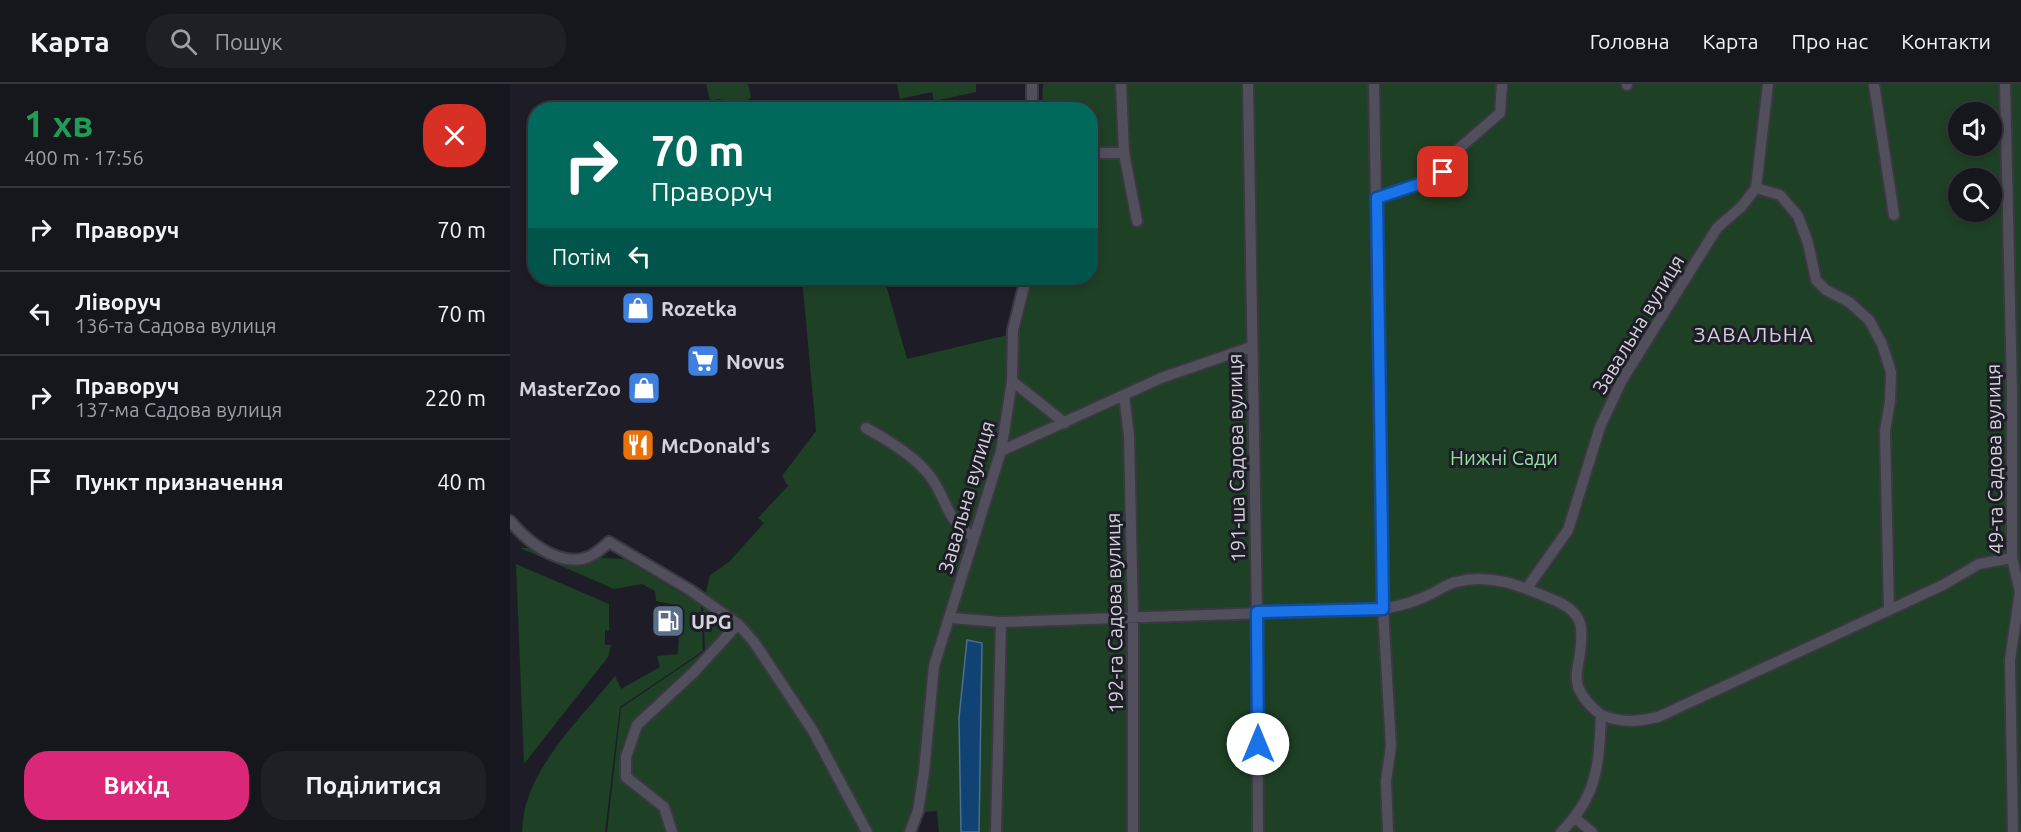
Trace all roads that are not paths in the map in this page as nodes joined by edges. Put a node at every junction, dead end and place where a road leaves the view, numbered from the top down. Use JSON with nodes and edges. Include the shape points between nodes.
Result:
{"nodes":[{"id":1,"x":1032,"y":84,"type":"edge"},
{"id":2,"x":1121,"y":84,"type":"edge"},
{"id":3,"x":1248,"y":84,"type":"edge"},
{"id":4,"x":1374,"y":84,"type":"edge"},
{"id":5,"x":1502,"y":84,"type":"edge"},
{"id":6,"x":1768,"y":84,"type":"edge"},
{"id":7,"x":1874,"y":84,"type":"edge"},
{"id":8,"x":2005,"y":84,"type":"edge"},
{"id":9,"x":1032,"y":102,"type":"edge"},
{"id":10,"x":1098,"y":153,"type":"edge"},
{"id":11,"x":1124,"y":153,"type":"junction"},
{"id":12,"x":1756,"y":188,"type":"junction"},
{"id":13,"x":1377,"y":198,"type":"junction"},
{"id":14,"x":1894,"y":215,"type":"dead end"},
{"id":15,"x":1137,"y":221,"type":"dead end"},
{"id":16,"x":1024,"y":285,"type":"edge"},
{"id":17,"x":1251,"y":347,"type":"junction"},
{"id":18,"x":1012,"y":381,"type":"junction"},
{"id":19,"x":1124,"y":395,"type":"junction"},
{"id":20,"x":1065,"y":423,"type":"junction"},
{"id":21,"x":866,"y":428,"type":"dead end"},
{"id":22,"x":1001,"y":451,"type":"junction"},
{"id":23,"x":510,"y":521,"type":"edge"},
{"id":24,"x":973,"y":537,"type":"junction"},
{"id":25,"x":2012,"y":558,"type":"junction"},
{"id":26,"x":1527,"y":588,"type":"junction"},
{"id":27,"x":2021,"y":592,"type":"edge"},
{"id":28,"x":1383,"y":609,"type":"junction"},
{"id":29,"x":1889,"y":610,"type":"junction"},
{"id":30,"x":1257,"y":612,"type":"junction"},
{"id":31,"x":1133,"y":617,"type":"junction"},
{"id":32,"x":951,"y":618,"type":"junction"},
{"id":33,"x":1001,"y":622,"type":"junction"},
{"id":34,"x":738,"y":624,"type":"junction"},
{"id":35,"x":1601,"y":715,"type":"junction"},
{"id":36,"x":1575,"y":818,"type":"junction"},
{"id":37,"x":672,"y":832,"type":"edge"},
{"id":38,"x":867,"y":832,"type":"edge"},
{"id":39,"x":910,"y":832,"type":"edge"},
{"id":40,"x":996,"y":832,"type":"edge"},
{"id":41,"x":1133,"y":832,"type":"edge"},
{"id":42,"x":1258,"y":832,"type":"edge"},
{"id":43,"x":1388,"y":832,"type":"edge"},
{"id":44,"x":1562,"y":832,"type":"edge"},
{"id":45,"x":1592,"y":832,"type":"edge"},
{"id":46,"x":2013,"y":832,"type":"edge"}],
"edges":[{"from":1,"to":9,"type":"street"},
{"from":2,"to":11,"type":"street"},
{"from":3,"to":17,"type":"street","name":"191-ша Садова вулиця"},
{"from":4,"to":13,"type":"street"},
{"from":5,"to":13,"type":"street","via":[[1500,113],[1448,158],[1440,177]]},
{"from":6,"to":12,"type":"street"},
{"from":7,"to":14,"type":"street"},
{"from":8,"to":25,"type":"street","name":"49-та Садова вулиця"},
{"from":10,"to":11,"type":"street"},
{"from":11,"to":15,"type":"street"},
{"from":12,"to":26,"type":"street","name":"Завальна вулиця","via":[[1717,228],[1622,380],[1600,427],[1568,530]]},
{"from":12,"to":29,"type":"street","via":[[1780,195],[1798,216],[1816,280],[1869,320],[1891,372],[1885,431]]},
{"from":13,"to":28,"type":"street"},
{"from":16,"to":18,"type":"street","name":"Завальна вулиця","via":[[1013,330]]},
{"from":17,"to":19,"type":"street"},
{"from":17,"to":30,"type":"street","name":"191-ша Садова вулиця"},
{"from":18,"to":20,"type":"street"},
{"from":18,"to":22,"type":"street","name":"Завальна вулиця"},
{"from":19,"to":20,"type":"street"},
{"from":19,"to":31,"type":"street","name":"192-га Садова вулиця","via":[[1129,436]]},
{"from":20,"to":22,"type":"street"},
{"from":21,"to":24,"type":"street","via":[[925,471],[955,525]]},
{"from":22,"to":24,"type":"street","name":"Завальна вулиця"},
{"from":23,"to":34,"type":"street","via":[[539,548],[557,556],[581,560],[597,554],[609,542]]},
{"from":24,"to":32,"type":"street","name":"Завальна вулиця"},
{"from":25,"to":27,"type":"street","name":"49-та Садова вулиця"},
{"from":25,"to":29,"type":"street","via":[[1979,564]]},
{"from":26,"to":28,"type":"street","via":[[1494,578],[1455,582],[1409,604]]},
{"from":26,"to":35,"type":"street","via":[[1562,603],[1578,616],[1578,689]]},
{"from":27,"to":46,"type":"street","name":"49-та Садова вулиця","via":[[2010,660]]},
{"from":28,"to":30,"type":"street"},
{"from":28,"to":43,"type":"street","via":[[1391,746],[1386,781]]},
{"from":29,"to":35,"type":"street","via":[[1658,717],[1619,722]]},
{"from":30,"to":31,"type":"street"},
{"from":30,"to":42,"type":"street","name":"191-ша Садова вулиця"},
{"from":31,"to":33,"type":"street"},
{"from":31,"to":41,"type":"street","name":"192-га Садова вулиця"},
{"from":32,"to":33,"type":"street"},
{"from":32,"to":39,"type":"street","name":"Завальна вулиця","via":[[933,671],[924,772],[918,811]]},
{"from":33,"to":40,"type":"street"},
{"from":34,"to":37,"type":"street","via":[[638,725],[632,736],[626,777],[664,807]]},
{"from":34,"to":38,"type":"street","via":[[813,731]]},
{"from":35,"to":36,"type":"street","via":[[1595,783]]},
{"from":36,"to":44,"type":"street"},
{"from":36,"to":45,"type":"street"}]}
